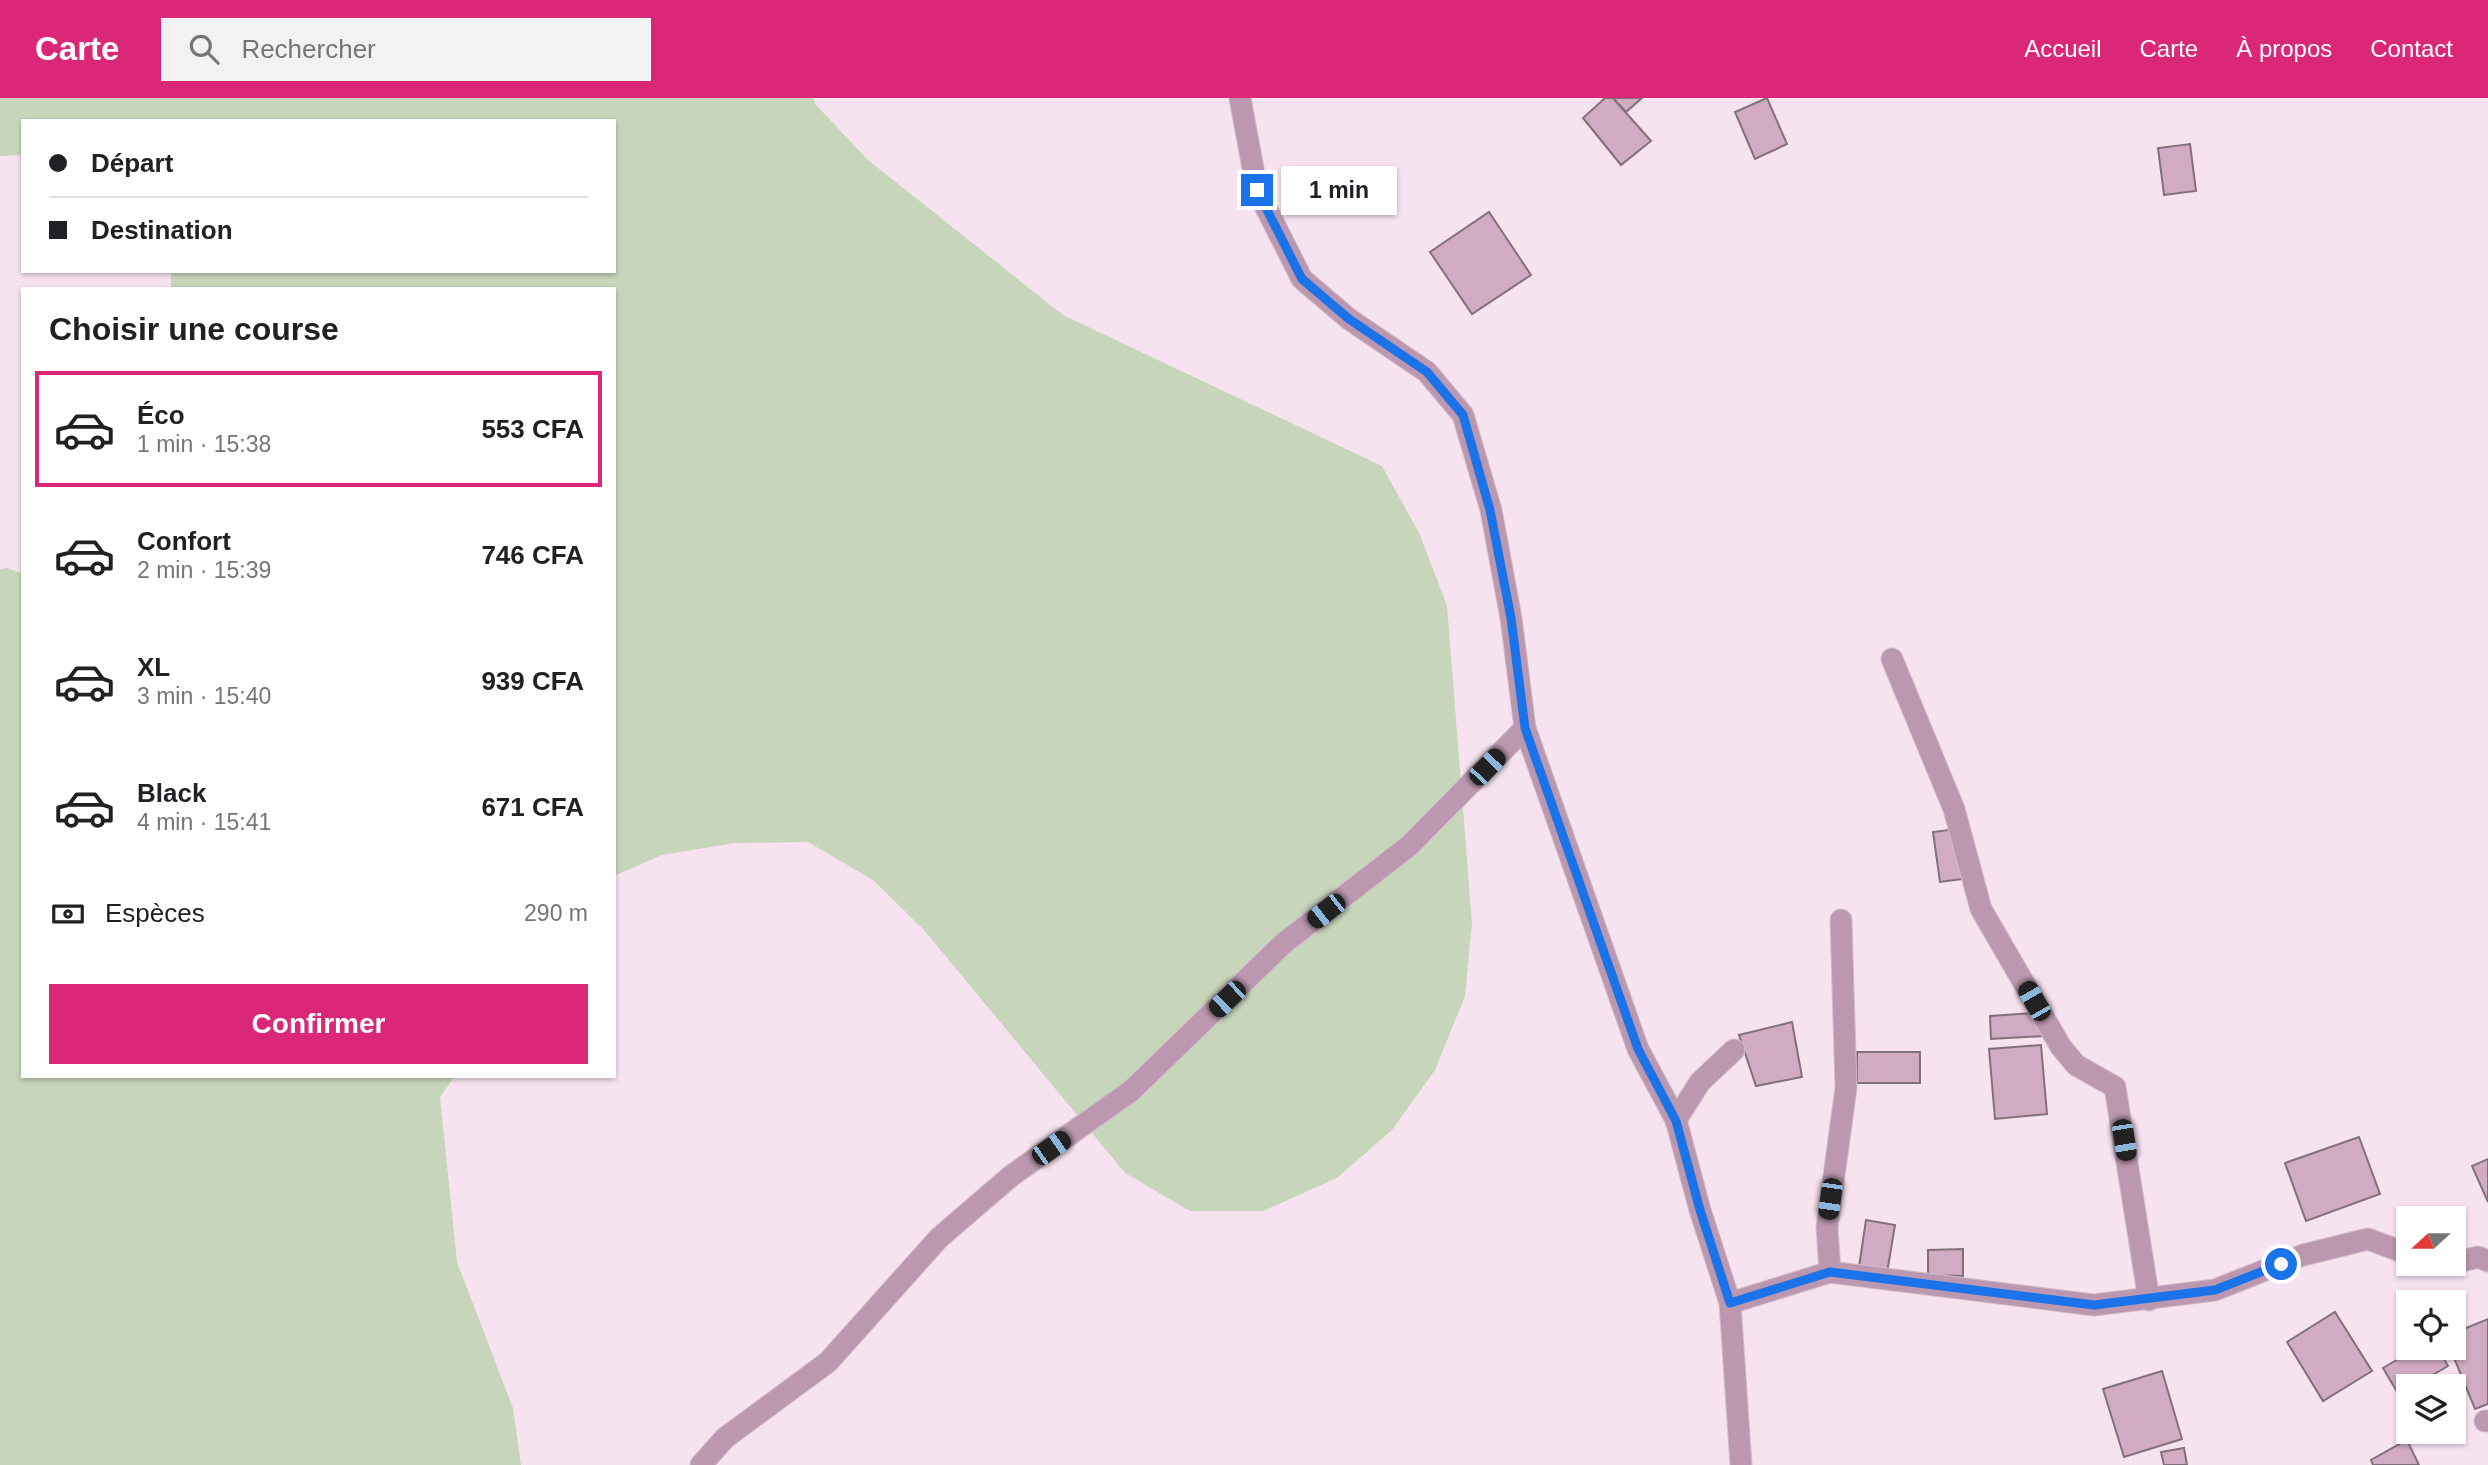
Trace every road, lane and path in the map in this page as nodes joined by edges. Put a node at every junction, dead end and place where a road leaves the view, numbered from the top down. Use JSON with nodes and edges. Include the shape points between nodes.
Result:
{"nodes":[{"id":1,"x":1240,"y":98,"type":"edge"},
{"id":2,"x":1892,"y":659,"type":"dead end"},
{"id":3,"x":1525,"y":728,"type":"junction"},
{"id":4,"x":1841,"y":920,"type":"dead end"},
{"id":5,"x":1734,"y":1051,"type":"dead end"},
{"id":6,"x":1676,"y":1121,"type":"junction"},
{"id":7,"x":2396,"y":1250,"type":"edge"},
{"id":8,"x":2466,"y":1260,"type":"edge"},
{"id":9,"x":2488,"y":1261,"type":"edge"},
{"id":10,"x":1830,"y":1272,"type":"junction"},
{"id":11,"x":2149,"y":1300,"type":"junction"},
{"id":12,"x":1730,"y":1303,"type":"junction"},
{"id":13,"x":701,"y":1465,"type":"edge"},
{"id":14,"x":1741,"y":1465,"type":"edge"}],
"edges":[{"from":1,"to":3,"type":"street","via":[[1257,190],[1302,279],[1349,319],[1427,372],[1463,415],[1490,510],[1511,618]]},
{"from":2,"to":11,"type":"street","via":[[1954,809],[1981,909],[2061,1047],[2076,1065],[2116,1087]]},
{"from":3,"to":6,"type":"street","via":[[1638,1049]]},
{"from":3,"to":13,"type":"street","via":[[1410,845],[1284,943],[1131,1091],[1011,1176],[939,1238],[828,1362],[725,1438]]},
{"from":4,"to":10,"type":"street","via":[[1846,1088],[1827,1227]]},
{"from":5,"to":6,"type":"street","via":[[1700,1082]]},
{"from":6,"to":12,"type":"street"},
{"from":7,"to":11,"type":"street","via":[[2368,1239],[2303,1255],[2215,1290]]},
{"from":8,"to":9,"type":"street"},
{"from":10,"to":11,"type":"street","via":[[2094,1305]]},
{"from":10,"to":12,"type":"street"},
{"from":12,"to":14,"type":"street"}]}
